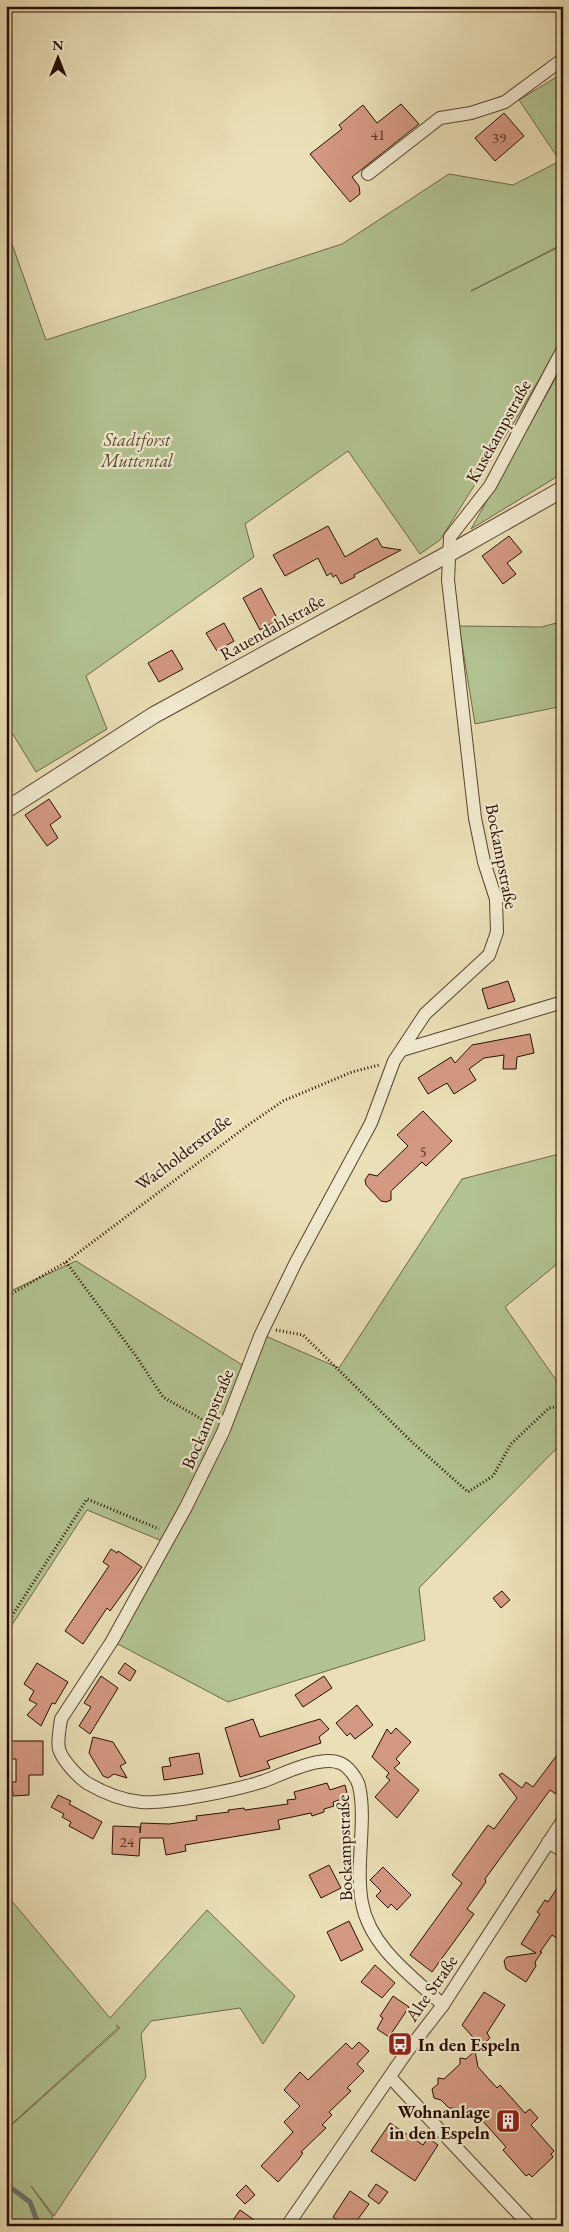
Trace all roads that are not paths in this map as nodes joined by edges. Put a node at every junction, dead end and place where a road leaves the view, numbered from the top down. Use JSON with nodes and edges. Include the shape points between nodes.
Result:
{"nodes":[{"id":1,"x":563,"y":59,"type":"edge"},
{"id":2,"x":368,"y":174,"type":"dead end"},
{"id":3,"x":563,"y":350,"type":"edge"},
{"id":4,"x":563,"y":489,"type":"edge"},
{"id":5,"x":448,"y":554,"type":"junction"},
{"id":6,"x":6,"y":810,"type":"edge"},
{"id":7,"x":563,"y":1002,"type":"edge"},
{"id":8,"x":402,"y":1050,"type":"junction"},
{"id":9,"x":563,"y":1820,"type":"edge"},
{"id":10,"x":548,"y":1842,"type":"junction"},
{"id":11,"x":563,"y":1851,"type":"edge"},
{"id":12,"x":443,"y":2005,"type":"junction"},
{"id":13,"x":390,"y":2076,"type":"junction"},
{"id":14,"x":287,"y":2226,"type":"edge"},
{"id":15,"x":530,"y":2226,"type":"edge"}],
"edges":[{"from":1,"to":2,"type":"street","via":[[505,102],[471,113],[440,118]]},
{"from":3,"to":5,"type":"street","name":"Kusekampstraße","via":[[490,486],[450,537]]},
{"from":4,"to":5,"type":"street","name":"Rauendahlstraße"},
{"from":5,"to":6,"type":"street","name":"Rauendahlstraße","via":[[154,715]]},
{"from":5,"to":8,"type":"street","name":"Bockampstraße","via":[[448,580],[475,818],[496,899],[497,932],[489,956],[425,1014]]},
{"from":7,"to":8,"type":"street"},
{"from":8,"to":12,"type":"street","name":"Bockampstraße","via":[[394,1061],[371,1123],[264,1327],[224,1432],[172,1534],[112,1641],[61,1718],[59,1750],[78,1777],[102,1792],[142,1802],[256,1783],[320,1761],[339,1763],[358,1783],[362,1904],[370,1929],[388,1954]]},
{"from":9,"to":10,"type":"street","name":"Alte Straße"},
{"from":10,"to":11,"type":"street"},
{"from":10,"to":12,"type":"street","name":"Alte Straße"},
{"from":12,"to":13,"type":"street","name":"Alte Straße"},
{"from":13,"to":14,"type":"street","name":"Alte Straße"},
{"from":13,"to":15,"type":"street"}]}
